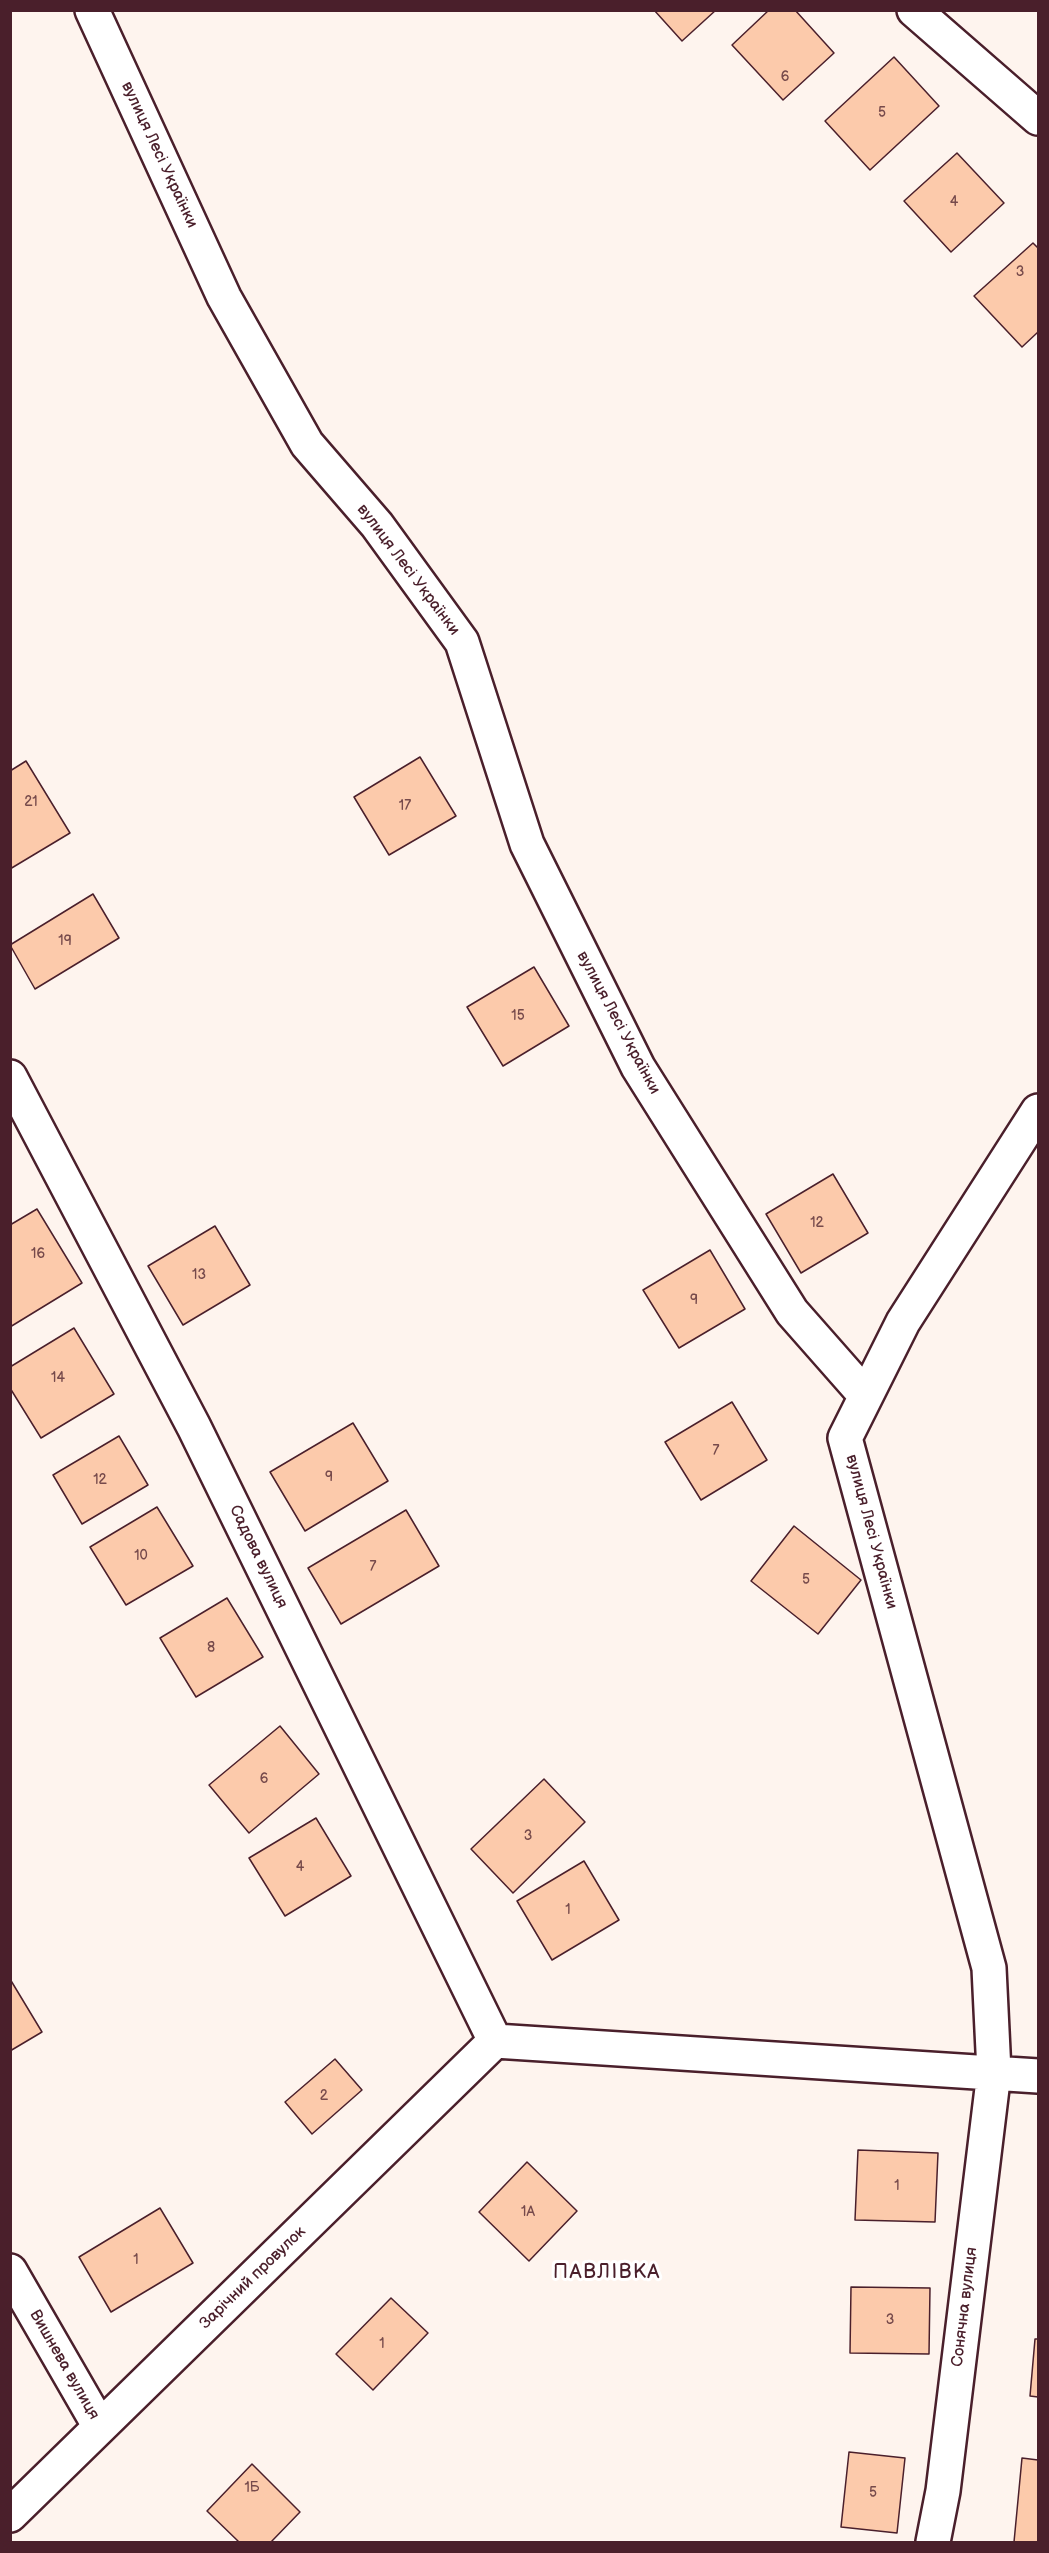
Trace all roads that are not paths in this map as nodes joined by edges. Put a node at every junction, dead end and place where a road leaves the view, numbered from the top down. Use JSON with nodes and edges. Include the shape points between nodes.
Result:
{"nodes":[{"id":1,"x":92,"y":10,"type":"edge"},
{"id":2,"x":914,"y":10,"type":"edge"},
{"id":3,"x":1038,"y":118,"type":"edge"},
{"id":4,"x":10,"y":1077,"type":"edge"},
{"id":5,"x":1038,"y":1111,"type":"edge"},
{"id":6,"x":866,"y":1396,"type":"junction"},
{"id":7,"x":495,"y":2042,"type":"junction"},
{"id":8,"x":994,"y":2072,"type":"junction"},
{"id":9,"x":1038,"y":2076,"type":"edge"},
{"id":10,"x":10,"y":2271,"type":"edge"},
{"id":11,"x":100,"y":2427,"type":"junction"},
{"id":12,"x":10,"y":2515,"type":"edge"},
{"id":13,"x":933,"y":2542,"type":"edge"}],
"edges":[{"from":1,"to":6,"type":"street","name":"вулиця Лесі Українки","via":[[224,297],[307,444],[377,525],[462,642],[527,844],[638,1067],[792,1312]]},
{"from":2,"to":3,"type":"street"},
{"from":4,"to":7,"type":"street","name":"Садова вулиця","via":[[194,1427]]},
{"from":5,"to":6,"type":"street","via":[[903,1322]]},
{"from":6,"to":8,"type":"street","name":"вулиця Лесі Українки","via":[[845,1438],[989,1968]]},
{"from":7,"to":8,"type":"street"},
{"from":7,"to":11,"type":"street","name":"Зарічний провулок"},
{"from":8,"to":9,"type":"street"},
{"from":8,"to":13,"type":"street","name":"Сонячна вулиця","via":[[943,2491]]},
{"from":10,"to":11,"type":"street","name":"Вишнева вулиця"},
{"from":11,"to":12,"type":"street","name":"Зарічний провулок"}]}
